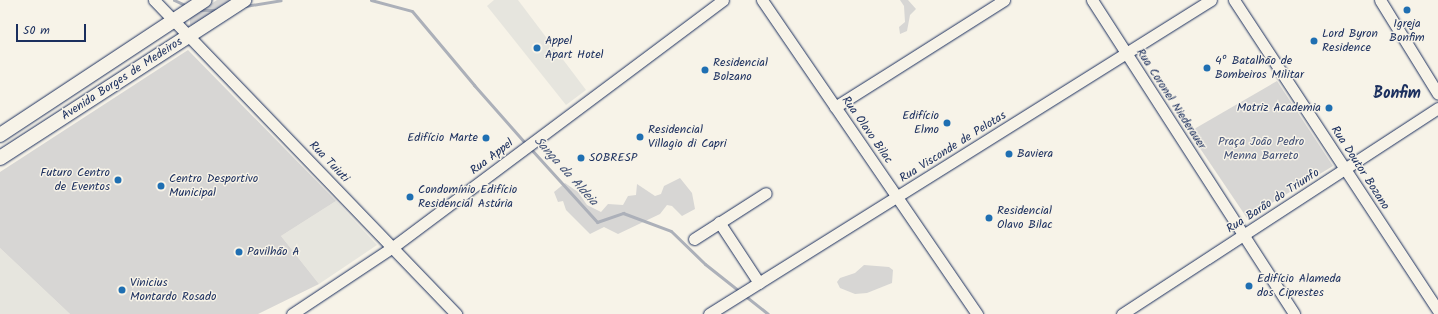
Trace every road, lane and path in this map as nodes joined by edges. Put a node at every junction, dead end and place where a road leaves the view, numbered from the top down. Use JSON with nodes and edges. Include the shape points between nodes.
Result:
{"nodes":[{"id":1,"x":154,"y":0,"type":"edge"},
{"id":2,"x":205,"y":0,"type":"edge"},
{"id":3,"x":244,"y":0,"type":"edge"},
{"id":4,"x":724,"y":0,"type":"edge"},
{"id":5,"x":762,"y":0,"type":"edge"},
{"id":6,"x":1004,"y":0,"type":"edge"},
{"id":7,"x":1092,"y":0,"type":"edge"},
{"id":8,"x":1210,"y":0,"type":"edge"},
{"id":9,"x":1234,"y":0,"type":"edge"},
{"id":10,"x":1380,"y":0,"type":"edge"},
{"id":11,"x":182,"y":28,"type":"junction"},
{"id":12,"x":1126,"y":54,"type":"junction"},
{"id":13,"x":102,"y":68,"type":"junction"},
{"id":14,"x":114,"y":84,"type":"junction"},
{"id":15,"x":1438,"y":94,"type":"edge"},
{"id":16,"x":835,"y":107,"type":"junction"},
{"id":17,"x":1438,"y":108,"type":"edge"},
{"id":18,"x":0,"y":134,"type":"edge"},
{"id":19,"x":0,"y":158,"type":"edge"},
{"id":20,"x":1345,"y":169,"type":"junction"},
{"id":21,"x":766,"y":193,"type":"dead end"},
{"id":22,"x":897,"y":198,"type":"junction"},
{"id":23,"x":719,"y":222,"type":"junction"},
{"id":24,"x":1244,"y":235,"type":"junction"},
{"id":25,"x":694,"y":239,"type":"dead end"},
{"id":26,"x":393,"y":247,"type":"junction"},
{"id":27,"x":759,"y":283,"type":"junction"},
{"id":28,"x":1438,"y":310,"type":"edge"},
{"id":29,"x":712,"y":313,"type":"edge"},
{"id":30,"x":292,"y":314,"type":"edge"},
{"id":31,"x":456,"y":314,"type":"edge"},
{"id":32,"x":977,"y":314,"type":"edge"},
{"id":33,"x":1122,"y":314,"type":"edge"},
{"id":34,"x":1294,"y":314,"type":"edge"}],
"edges":[{"from":1,"to":11,"type":"street","name":"Rua Tuiuti"},
{"from":2,"to":11,"type":"main road","name":"Avenida Borges de Medeiros"},
{"from":3,"to":11,"type":"main road","name":"Avenida Borges de Medeiros"},
{"from":4,"to":26,"type":"street","name":"Rua Appel"},
{"from":5,"to":16,"type":"street","name":"Rua Olavo Bilac"},
{"from":6,"to":16,"type":"street"},
{"from":7,"to":12,"type":"street","name":"Rua Coronel Niederauer"},
{"from":8,"to":12,"type":"street","name":"Rua Visconde de Pelotas"},
{"from":9,"to":20,"type":"street","name":"Rua Doutor Bozano"},
{"from":10,"to":15,"type":"street"},
{"from":11,"to":13,"type":"main road","name":"Avenida Borges de Medeiros"},
{"from":11,"to":14,"type":"main road","name":"Avenida Borges de Medeiros"},
{"from":11,"to":26,"type":"street","name":"Rua Tuiuti"},
{"from":12,"to":22,"type":"street","name":"Rua Visconde de Pelotas"},
{"from":12,"to":24,"type":"street","name":"Rua Coronel Niederauer"},
{"from":13,"to":14,"type":"main road"},
{"from":13,"to":18,"type":"main road","name":"Avenida Borges de Medeiros"},
{"from":14,"to":19,"type":"main road","name":"Avenida Borges de Medeiros"},
{"from":16,"to":22,"type":"street","name":"Rua Olavo Bilac"},
{"from":17,"to":20,"type":"street","name":"Rua Barão do Triunfo"},
{"from":20,"to":24,"type":"street","name":"Rua Barão do Triunfo"},
{"from":20,"to":28,"type":"street","name":"Rua Doutor Bozano"},
{"from":21,"to":23,"type":"street"},
{"from":22,"to":27,"type":"street","name":"Rua Visconde de Pelotas"},
{"from":22,"to":32,"type":"street","name":"Rua Olavo Bilac"},
{"from":23,"to":25,"type":"street"},
{"from":23,"to":27,"type":"street"},
{"from":24,"to":33,"type":"street","name":"Rua Barão do Triunfo"},
{"from":24,"to":34,"type":"street","name":"Rua Coronel Niederauer"},
{"from":26,"to":30,"type":"street","name":"Rua Appel"},
{"from":26,"to":31,"type":"street","name":"Rua Tuiuti"},
{"from":27,"to":29,"type":"street","name":"Rua Visconde de Pelotas"}]}
